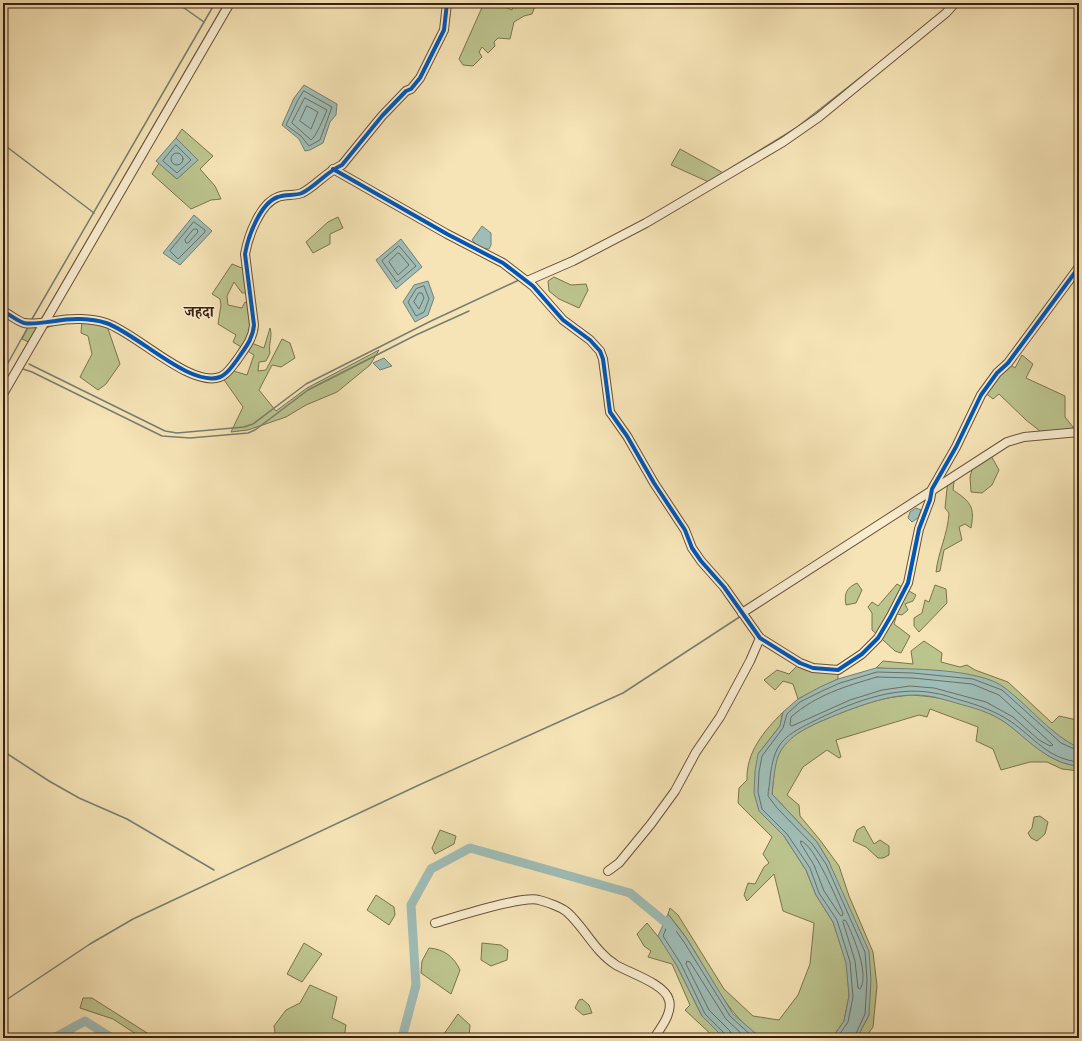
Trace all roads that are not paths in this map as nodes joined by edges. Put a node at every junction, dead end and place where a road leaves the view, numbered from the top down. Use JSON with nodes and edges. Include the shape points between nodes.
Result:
{"nodes":[{"id":1,"x":230,"y":3,"type":"edge"},
{"id":2,"x":447,"y":3,"type":"edge"},
{"id":3,"x":955,"y":3,"type":"edge"},
{"id":4,"x":333,"y":169,"type":"junction"},
{"id":5,"x":1079,"y":267,"type":"edge"},
{"id":6,"x":527,"y":281,"type":"junction"},
{"id":7,"x":3,"y":311,"type":"edge"},
{"id":8,"x":44,"y":323,"type":"junction"},
{"id":9,"x":3,"y":394,"type":"edge"},
{"id":10,"x":1079,"y":432,"type":"edge"},
{"id":11,"x":932,"y":489,"type":"junction"},
{"id":12,"x":742,"y":612,"type":"junction"},
{"id":13,"x":760,"y":638,"type":"junction"},
{"id":14,"x":608,"y":872,"type":"dead end"},
{"id":15,"x":435,"y":923,"type":"dead end"},
{"id":16,"x":654,"y":1038,"type":"edge"}],
"edges":[{"from":1,"to":8,"type":"street"},
{"from":2,"to":4,"type":"street","via":[[444,30],[420,78],[382,116],[342,165]]},
{"from":3,"to":6,"type":"street","via":[[819,117],[783,142],[646,223],[573,261]]},
{"from":4,"to":6,"type":"street","via":[[447,234],[503,262]]},
{"from":4,"to":8,"type":"street","via":[[301,193],[278,197],[271,201],[255,224],[247,242],[246,254],[253,336],[230,370],[222,377],[208,378],[179,368],[131,336],[106,323],[82,319]]},
{"from":5,"to":11,"type":"street","via":[[1008,363],[981,394],[956,447]]},
{"from":6,"to":12,"type":"street","via":[[563,320],[590,340],[600,351],[610,412],[685,530],[692,548]]},
{"from":7,"to":8,"type":"street","via":[[24,323]]},
{"from":8,"to":9,"type":"street"},
{"from":10,"to":11,"type":"street","via":[[1024,437],[1007,442]]},
{"from":11,"to":12,"type":"street"},
{"from":11,"to":13,"type":"street","via":[[919,529],[908,583],[878,638],[862,654],[838,670],[813,668],[800,663]]},
{"from":12,"to":13,"type":"street"},
{"from":13,"to":14,"type":"street","via":[[720,717],[696,752],[675,790],[651,824],[619,863]]},
{"from":15,"to":16,"type":"street","via":[[519,900],[538,900],[566,910],[590,941],[616,965],[656,985],[666,994],[670,1010]]}]}
